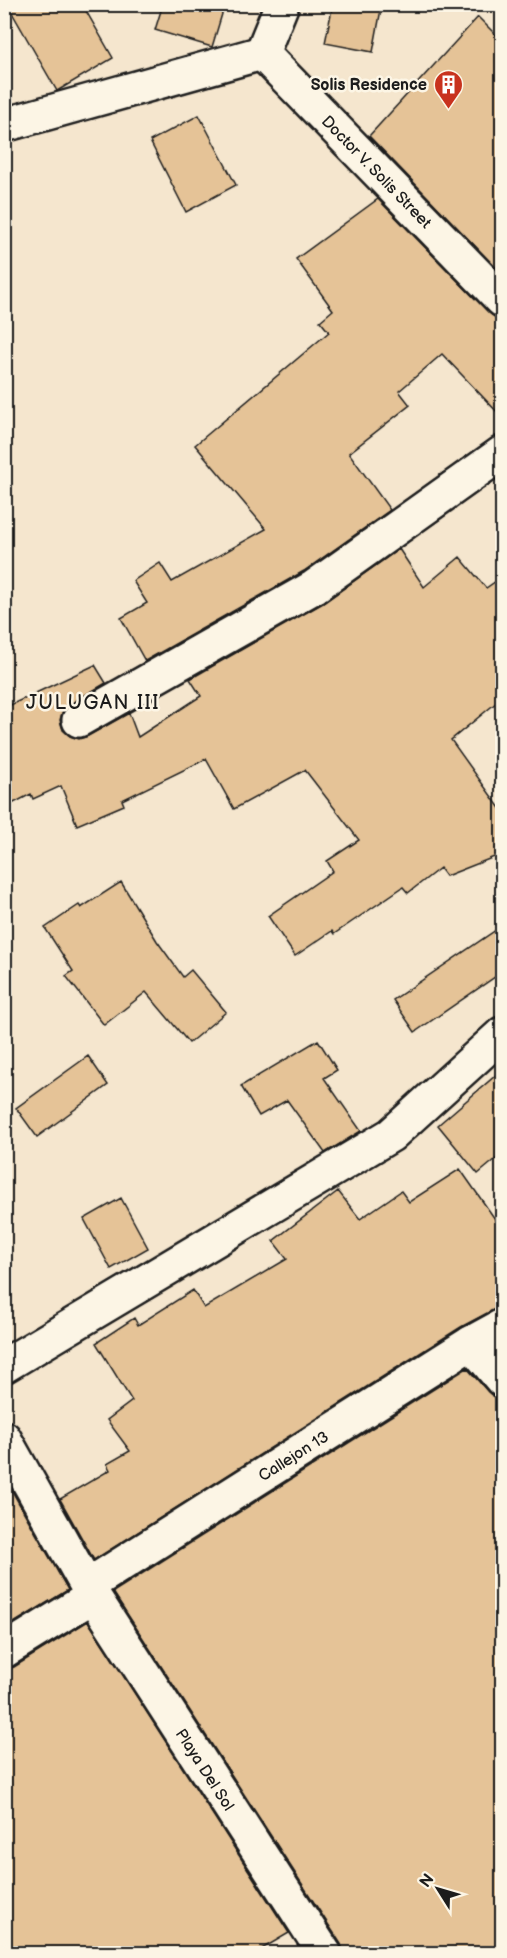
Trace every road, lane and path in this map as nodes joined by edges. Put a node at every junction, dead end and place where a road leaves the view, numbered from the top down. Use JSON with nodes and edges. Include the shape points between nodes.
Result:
{"nodes":[{"id":1,"x":282,"y":4,"type":"edge"},
{"id":2,"x":262,"y":53,"type":"junction"},
{"id":3,"x":4,"y":125,"type":"edge"},
{"id":4,"x":502,"y":300,"type":"edge"},
{"id":5,"x":502,"y":453,"type":"edge"},
{"id":6,"x":79,"y":720,"type":"dead end"},
{"id":7,"x":502,"y":1034,"type":"edge"},
{"id":8,"x":502,"y":1326,"type":"edge"},
{"id":9,"x":471,"y":1343,"type":"junction"},
{"id":10,"x":4,"y":1366,"type":"edge"},
{"id":11,"x":502,"y":1380,"type":"edge"},
{"id":12,"x":4,"y":1438,"type":"edge"},
{"id":13,"x":90,"y":1591,"type":"junction"},
{"id":14,"x":4,"y":1651,"type":"edge"},
{"id":15,"x":325,"y":1953,"type":"edge"}],
"edges":[{"from":1,"to":2,"type":"street"},
{"from":2,"to":3,"type":"street"},
{"from":2,"to":4,"type":"street","name":"Doctor V. Solis Street"},
{"from":5,"to":6,"type":"street","via":[[314,587]]},
{"from":7,"to":10,"type":"street","via":[[390,1135]]},
{"from":8,"to":9,"type":"street","name":"Callejon 13"},
{"from":9,"to":11,"type":"street"},
{"from":9,"to":13,"type":"street","name":"Callejon 13"},
{"from":12,"to":13,"type":"street","name":"Playa Del Sol"},
{"from":13,"to":14,"type":"street","name":"Callejon 13"},
{"from":13,"to":15,"type":"street","name":"Playa Del Sol"}]}
